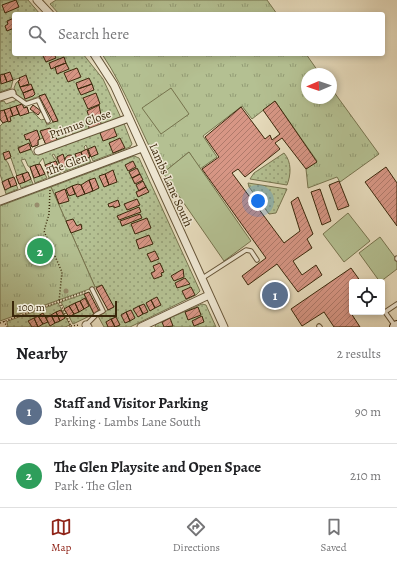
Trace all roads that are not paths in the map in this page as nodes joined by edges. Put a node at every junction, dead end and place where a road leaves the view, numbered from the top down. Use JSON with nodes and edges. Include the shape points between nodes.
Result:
{"nodes":[{"id":1,"x":37,"y":0,"type":"edge"},
{"id":2,"x":48,"y":12,"type":"edge"},
{"id":3,"x":95,"y":56,"type":"edge"},
{"id":4,"x":12,"y":93,"type":"joint"},
{"id":5,"x":0,"y":97,"type":"edge"},
{"id":6,"x":129,"y":118,"type":"junction"},
{"id":7,"x":48,"y":121,"type":"dead end"},
{"id":8,"x":142,"y":148,"type":"junction"},
{"id":9,"x":38,"y":151,"type":"dead end"},
{"id":10,"x":0,"y":201,"type":"edge"},
{"id":11,"x":258,"y":260,"type":"dead end"},
{"id":12,"x":201,"y":279,"type":"junction"},
{"id":13,"x":92,"y":289,"type":"road end"},
{"id":14,"x":209,"y":295,"type":"junction"},
{"id":15,"x":397,"y":304,"type":"edge"},
{"id":16,"x":87,"y":326,"type":"edge"},
{"id":17,"x":141,"y":327,"type":"edge"},
{"id":18,"x":224,"y":327,"type":"edge"},
{"id":19,"x":396,"y":327,"type":"edge"}],
"edges":[{"from":1,"to":2,"type":"street"},
{"from":3,"to":6,"type":"street","name":"Lambs Lane South","via":[[114,85]]},
{"from":4,"to":5,"type":"street"},
{"from":4,"to":7,"type":"lane","via":[[26,104],[38,100]]},
{"from":6,"to":8,"type":"street","name":"Lambs Lane South"},
{"from":6,"to":9,"type":"street","name":"Primus Close"},
{"from":8,"to":10,"type":"street","name":"The Glen"},
{"from":8,"to":12,"type":"street","name":"Lambs Lane South"},
{"from":11,"to":12,"type":"lane","via":[[251,251],[246,250]]},
{"from":12,"to":14,"type":"street","name":"Lambs Lane South"},
{"from":13,"to":16,"type":"lane","via":[[103,311]]},
{"from":14,"to":17,"type":"street"},
{"from":14,"to":18,"type":"street","name":"Lambs Lane South"},
{"from":15,"to":19,"type":"lane","via":[[385,312]]}]}
